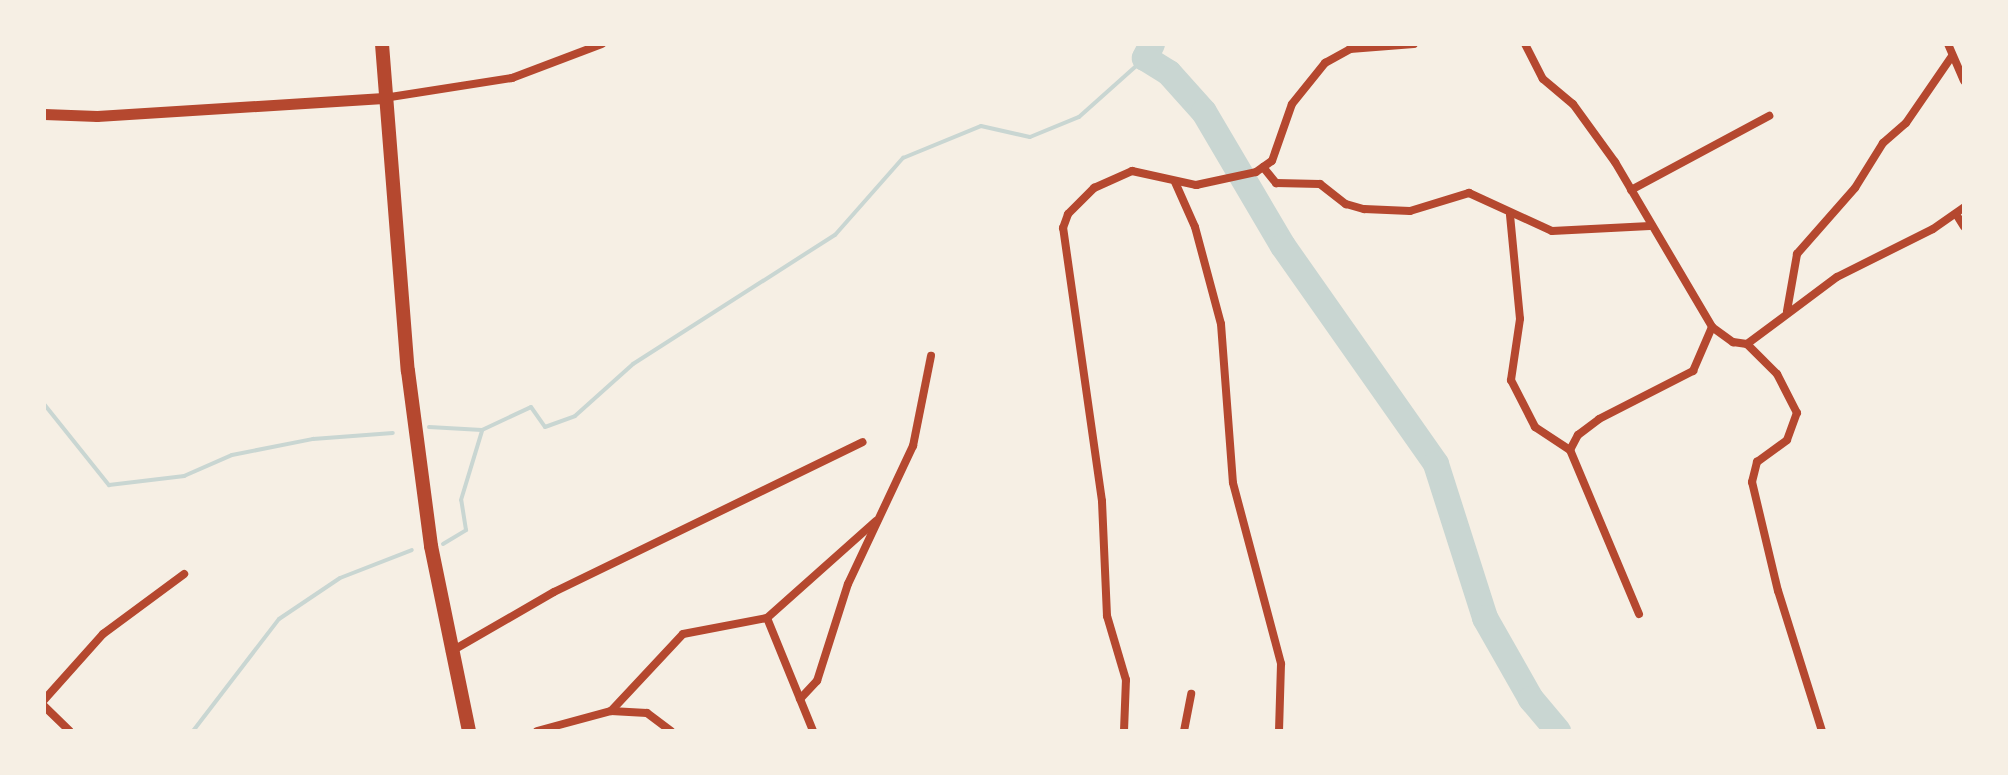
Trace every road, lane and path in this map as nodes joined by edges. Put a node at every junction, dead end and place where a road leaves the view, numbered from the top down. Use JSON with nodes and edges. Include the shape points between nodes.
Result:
{"nodes":[{"id":1,"x":382,"y":44,"type":"edge"},
{"id":2,"x":602,"y":44,"type":"edge"},
{"id":3,"x":1414,"y":44,"type":"edge"},
{"id":4,"x":1525,"y":44,"type":"edge"},
{"id":5,"x":1948,"y":44,"type":"edge"},
{"id":6,"x":1952,"y":56,"type":"junction"},
{"id":7,"x":1964,"y":81,"type":"edge"},
{"id":8,"x":383,"y":98,"type":"junction"},
{"id":9,"x":44,"y":114,"type":"edge"},
{"id":10,"x":1769,"y":116,"type":"dead end"},
{"id":11,"x":1263,"y":167,"type":"junction"},
{"id":12,"x":1175,"y":182,"type":"junction"},
{"id":13,"x":1631,"y":190,"type":"junction"},
{"id":14,"x":1964,"y":207,"type":"edge"},
{"id":15,"x":1956,"y":214,"type":"junction"},
{"id":16,"x":1510,"y":215,"type":"junction"},
{"id":17,"x":1650,"y":226,"type":"junction"},
{"id":18,"x":1964,"y":227,"type":"edge"},
{"id":19,"x":1787,"y":311,"type":"junction"},
{"id":20,"x":1712,"y":327,"type":"junction"},
{"id":21,"x":1747,"y":344,"type":"junction"},
{"id":22,"x":931,"y":356,"type":"dead end"},
{"id":23,"x":863,"y":442,"type":"dead end"},
{"id":24,"x":1570,"y":450,"type":"junction"},
{"id":25,"x":876,"y":521,"type":"junction"},
{"id":26,"x":184,"y":574,"type":"dead end"},
{"id":27,"x":1639,"y":614,"type":"dead end"},
{"id":28,"x":767,"y":618,"type":"junction"},
{"id":29,"x":450,"y":652,"type":"junction"},
{"id":30,"x":1191,"y":694,"type":"dead end"},
{"id":31,"x":800,"y":699,"type":"junction"},
{"id":32,"x":44,"y":703,"type":"edge"},
{"id":33,"x":611,"y":711,"type":"junction"},
{"id":34,"x":70,"y":731,"type":"edge"},
{"id":35,"x":469,"y":731,"type":"edge"},
{"id":36,"x":537,"y":731,"type":"edge"},
{"id":37,"x":671,"y":731,"type":"edge"},
{"id":38,"x":813,"y":731,"type":"edge"},
{"id":39,"x":1124,"y":731,"type":"edge"},
{"id":40,"x":1184,"y":731,"type":"edge"},
{"id":41,"x":1279,"y":731,"type":"edge"},
{"id":42,"x":1822,"y":731,"type":"edge"}],
"edges":[{"from":1,"to":8,"type":"highway"},
{"from":2,"to":8,"type":"street","via":[[498,81]]},
{"from":3,"to":11,"type":"street","via":[[1350,49],[1325,63],[1292,104],[1279,147]]},
{"from":4,"to":13,"type":"street","via":[[1543,79],[1588,123]]},
{"from":5,"to":6,"type":"street"},
{"from":6,"to":7,"type":"street"},
{"from":6,"to":19,"type":"street","via":[[1906,123],[1883,143],[1855,188],[1797,254]]},
{"from":8,"to":9,"type":"street","via":[[97,116]]},
{"from":8,"to":29,"type":"highway","via":[[408,371]]},
{"from":10,"to":13,"type":"street"},
{"from":11,"to":12,"type":"street","via":[[1216,184]]},
{"from":11,"to":16,"type":"street","via":[[1276,183],[1320,184],[1346,204],[1364,209],[1410,211],[1469,193]]},
{"from":12,"to":39,"type":"street","via":[[1132,171],[1113,176],[1076,201],[1063,228],[1102,501],[1107,616],[1126,680]]},
{"from":12,"to":41,"type":"street","via":[[1195,227],[1221,324],[1233,483],[1281,664]]},
{"from":13,"to":17,"type":"street"},
{"from":14,"to":15,"type":"street"},
{"from":15,"to":18,"type":"street"},
{"from":15,"to":19,"type":"street","via":[[1870,257]]},
{"from":16,"to":17,"type":"street","via":[[1566,233]]},
{"from":16,"to":24,"type":"street","via":[[1520,319],[1511,380],[1535,427]]},
{"from":17,"to":20,"type":"street"},
{"from":19,"to":21,"type":"street"},
{"from":20,"to":21,"type":"street","via":[[1733,342]]},
{"from":20,"to":24,"type":"street","via":[[1693,371],[1599,419],[1578,435]]},
{"from":21,"to":42,"type":"street","via":[[1777,374],[1797,413],[1787,440],[1751,472],[1778,591]]},
{"from":22,"to":25,"type":"street","via":[[913,446]]},
{"from":23,"to":29,"type":"street","via":[[554,592]]},
{"from":24,"to":27,"type":"street"},
{"from":25,"to":28,"type":"street"},
{"from":25,"to":31,"type":"street","via":[[818,677]]},
{"from":26,"to":32,"type":"street","via":[[103,634]]},
{"from":28,"to":31,"type":"street"},
{"from":28,"to":33,"type":"street","via":[[683,634]]},
{"from":29,"to":35,"type":"highway"},
{"from":30,"to":40,"type":"street"},
{"from":31,"to":38,"type":"street"},
{"from":32,"to":34,"type":"street"},
{"from":33,"to":36,"type":"street"},
{"from":33,"to":37,"type":"street","via":[[647,713]]}]}
